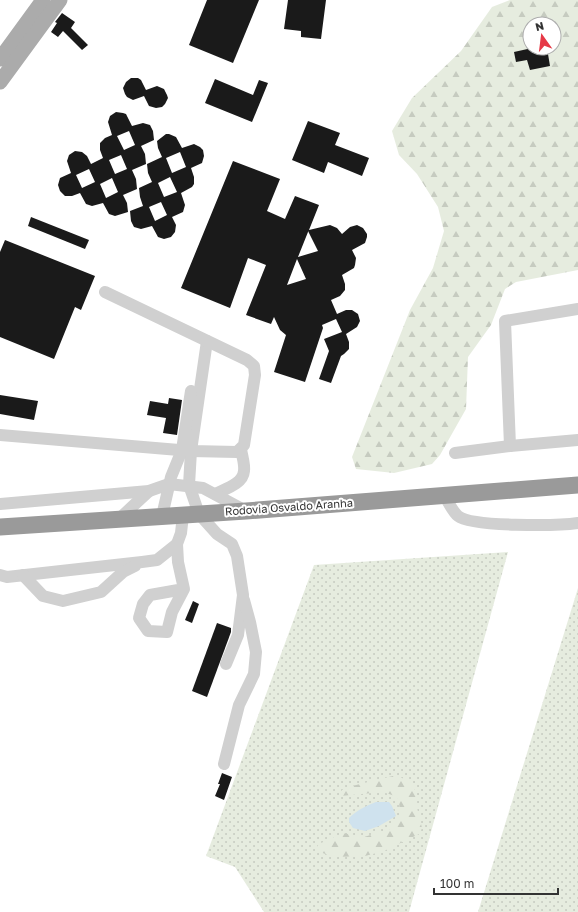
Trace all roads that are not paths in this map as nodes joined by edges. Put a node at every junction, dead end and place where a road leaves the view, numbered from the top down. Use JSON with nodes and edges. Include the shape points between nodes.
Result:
{"nodes":[{"id":1,"x":43,"y":0,"type":"edge"},
{"id":2,"x":60,"y":0,"type":"edge"},
{"id":3,"x":28,"y":31,"type":"junction"},
{"id":4,"x":0,"y":58,"type":"edge"},
{"id":5,"x":0,"y":82,"type":"edge"},
{"id":6,"x":105,"y":292,"type":"dead end"},
{"id":7,"x":578,"y":309,"type":"edge"},
{"id":8,"x":204,"y":340,"type":"junction"},
{"id":9,"x":0,"y":435,"type":"edge"},
{"id":10,"x":578,"y":440,"type":"edge"},
{"id":11,"x":510,"y":446,"type":"junction"},
{"id":12,"x":241,"y":449,"type":"junction"},
{"id":13,"x":186,"y":450,"type":"junction"},
{"id":14,"x":455,"y":453,"type":"dead end"},
{"id":15,"x":169,"y":484,"type":"junction"},
{"id":16,"x":578,"y":484,"type":"edge"},
{"id":17,"x":189,"y":486,"type":"junction"},
{"id":18,"x":149,"y":491,"type":"junction"},
{"id":19,"x":215,"y":494,"type":"junction"},
{"id":20,"x":444,"y":495,"type":"junction"},
{"id":21,"x":0,"y":504,"type":"edge"},
{"id":22,"x":246,"y":511,"type":"junction"},
{"id":23,"x":191,"y":514,"type":"junction"},
{"id":24,"x":162,"y":516,"type":"junction"},
{"id":25,"x":119,"y":519,"type":"junction"},
{"id":26,"x":578,"y":523,"type":"edge"},
{"id":27,"x":0,"y":528,"type":"edge"},
{"id":28,"x":177,"y":544,"type":"junction"},
{"id":29,"x":142,"y":562,"type":"junction"},
{"id":30,"x":0,"y":575,"type":"edge"},
{"id":31,"x":23,"y":575,"type":"junction"},
{"id":32,"x":184,"y":589,"type":"dead end"},
{"id":33,"x":243,"y":595,"type":"junction"},
{"id":34,"x":226,"y":664,"type":"dead end"},
{"id":35,"x":224,"y":764,"type":"dead end"}],
"edges":[{"from":1,"to":3,"type":"main road"},
{"from":2,"to":3,"type":"main road"},
{"from":3,"to":4,"type":"main road"},
{"from":3,"to":5,"type":"main road"},
{"from":6,"to":8,"type":"street"},
{"from":7,"to":11,"type":"street","via":[[505,322]]},
{"from":8,"to":12,"type":"street","via":[[247,360],[254,366],[254,383],[244,445]]},
{"from":8,"to":13,"type":"street"},
{"from":9,"to":13,"type":"street"},
{"from":10,"to":11,"type":"street"},
{"from":11,"to":14,"type":"street"},
{"from":12,"to":13,"type":"street","via":[[237,452]]},
{"from":12,"to":19,"type":"street","via":[[243,476],[233,486]]},
{"from":13,"to":15,"type":"street"},
{"from":13,"to":17,"type":"street"},
{"from":15,"to":17,"type":"street"},
{"from":15,"to":18,"type":"street"},
{"from":15,"to":24,"type":"street"},
{"from":16,"to":20,"type":"highway","name":"Rodovia Osvaldo Aranha"},
{"from":17,"to":19,"type":"street","via":[[203,488]]},
{"from":17,"to":23,"type":"street"},
{"from":18,"to":21,"type":"street"},
{"from":18,"to":25,"type":"street"},
{"from":19,"to":22,"type":"street"},
{"from":20,"to":22,"type":"highway","name":"Rodovia Osvaldo Aranha"},
{"from":20,"to":26,"type":"street","via":[[458,516],[482,523]]},
{"from":22,"to":23,"type":"highway","name":"Rodovia Osvaldo Aranha"},
{"from":23,"to":24,"type":"highway","name":"Rodovia Osvaldo Aranha"},
{"from":23,"to":28,"type":"street"},
{"from":23,"to":33,"type":"street","via":[[232,544],[237,556]]},
{"from":24,"to":25,"type":"highway","name":"Rodovia Osvaldo Aranha"},
{"from":25,"to":27,"type":"highway","name":"Rodovia Osvaldo Aranha"},
{"from":28,"to":29,"type":"street","via":[[157,560]]},
{"from":28,"to":32,"type":"street"},
{"from":29,"to":31,"type":"street"},
{"from":29,"to":31,"type":"street","via":[[123,572],[101,592],[63,601],[43,596]]},
{"from":30,"to":31,"type":"street"},
{"from":33,"to":34,"type":"street","via":[[238,635]]},
{"from":33,"to":35,"type":"street","via":[[256,652],[254,674],[239,704]]}]}
